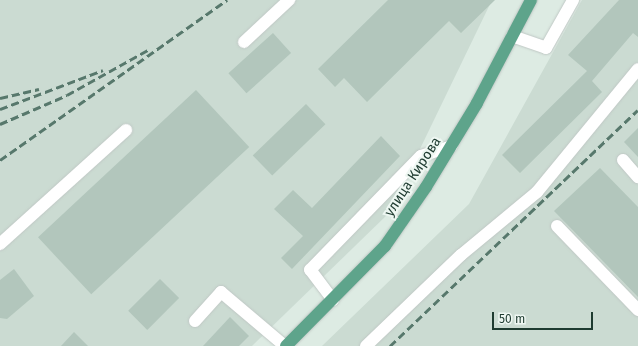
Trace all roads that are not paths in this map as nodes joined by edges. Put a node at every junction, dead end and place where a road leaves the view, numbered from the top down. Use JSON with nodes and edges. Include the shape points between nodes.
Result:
{"nodes":[{"id":1,"x":289,"y":0,"type":"edge"},
{"id":2,"x":530,"y":0,"type":"edge"},
{"id":3,"x":573,"y":0,"type":"edge"},
{"id":4,"x":512,"y":36,"type":"junction"},
{"id":5,"x":244,"y":42,"type":"dead end"},
{"id":6,"x":638,"y":69,"type":"edge"},
{"id":7,"x":126,"y":130,"type":"dead end"},
{"id":8,"x":451,"y":146,"type":"junction"},
{"id":9,"x":623,"y":160,"type":"dead end"},
{"id":10,"x":638,"y":177,"type":"edge"},
{"id":11,"x":556,"y":226,"type":"dead end"},
{"id":12,"x":0,"y":244,"type":"edge"},
{"id":13,"x":333,"y":300,"type":"junction"},
{"id":14,"x":638,"y":310,"type":"edge"},
{"id":15,"x":195,"y":321,"type":"dead end"},
{"id":16,"x":286,"y":346,"type":"edge"},
{"id":17,"x":366,"y":346,"type":"edge"}],
"edges":[{"from":1,"to":5,"type":"lane"},
{"from":2,"to":4,"type":"main road","name":"улица Кирова"},
{"from":3,"to":4,"type":"lane","via":[[546,48]]},
{"from":4,"to":8,"type":"main road","name":"улица Кирова"},
{"from":6,"to":17,"type":"lane","via":[[537,192],[461,255]]},
{"from":7,"to":12,"type":"lane"},
{"from":8,"to":13,"type":"main road","name":"улица Кирова","via":[[385,246]]},
{"from":8,"to":13,"type":"lane","via":[[421,156],[310,270]]},
{"from":9,"to":10,"type":"lane"},
{"from":11,"to":14,"type":"lane"},
{"from":13,"to":16,"type":"main road","name":"улица Кирова"},
{"from":15,"to":16,"type":"lane","via":[[222,292]]}]}
